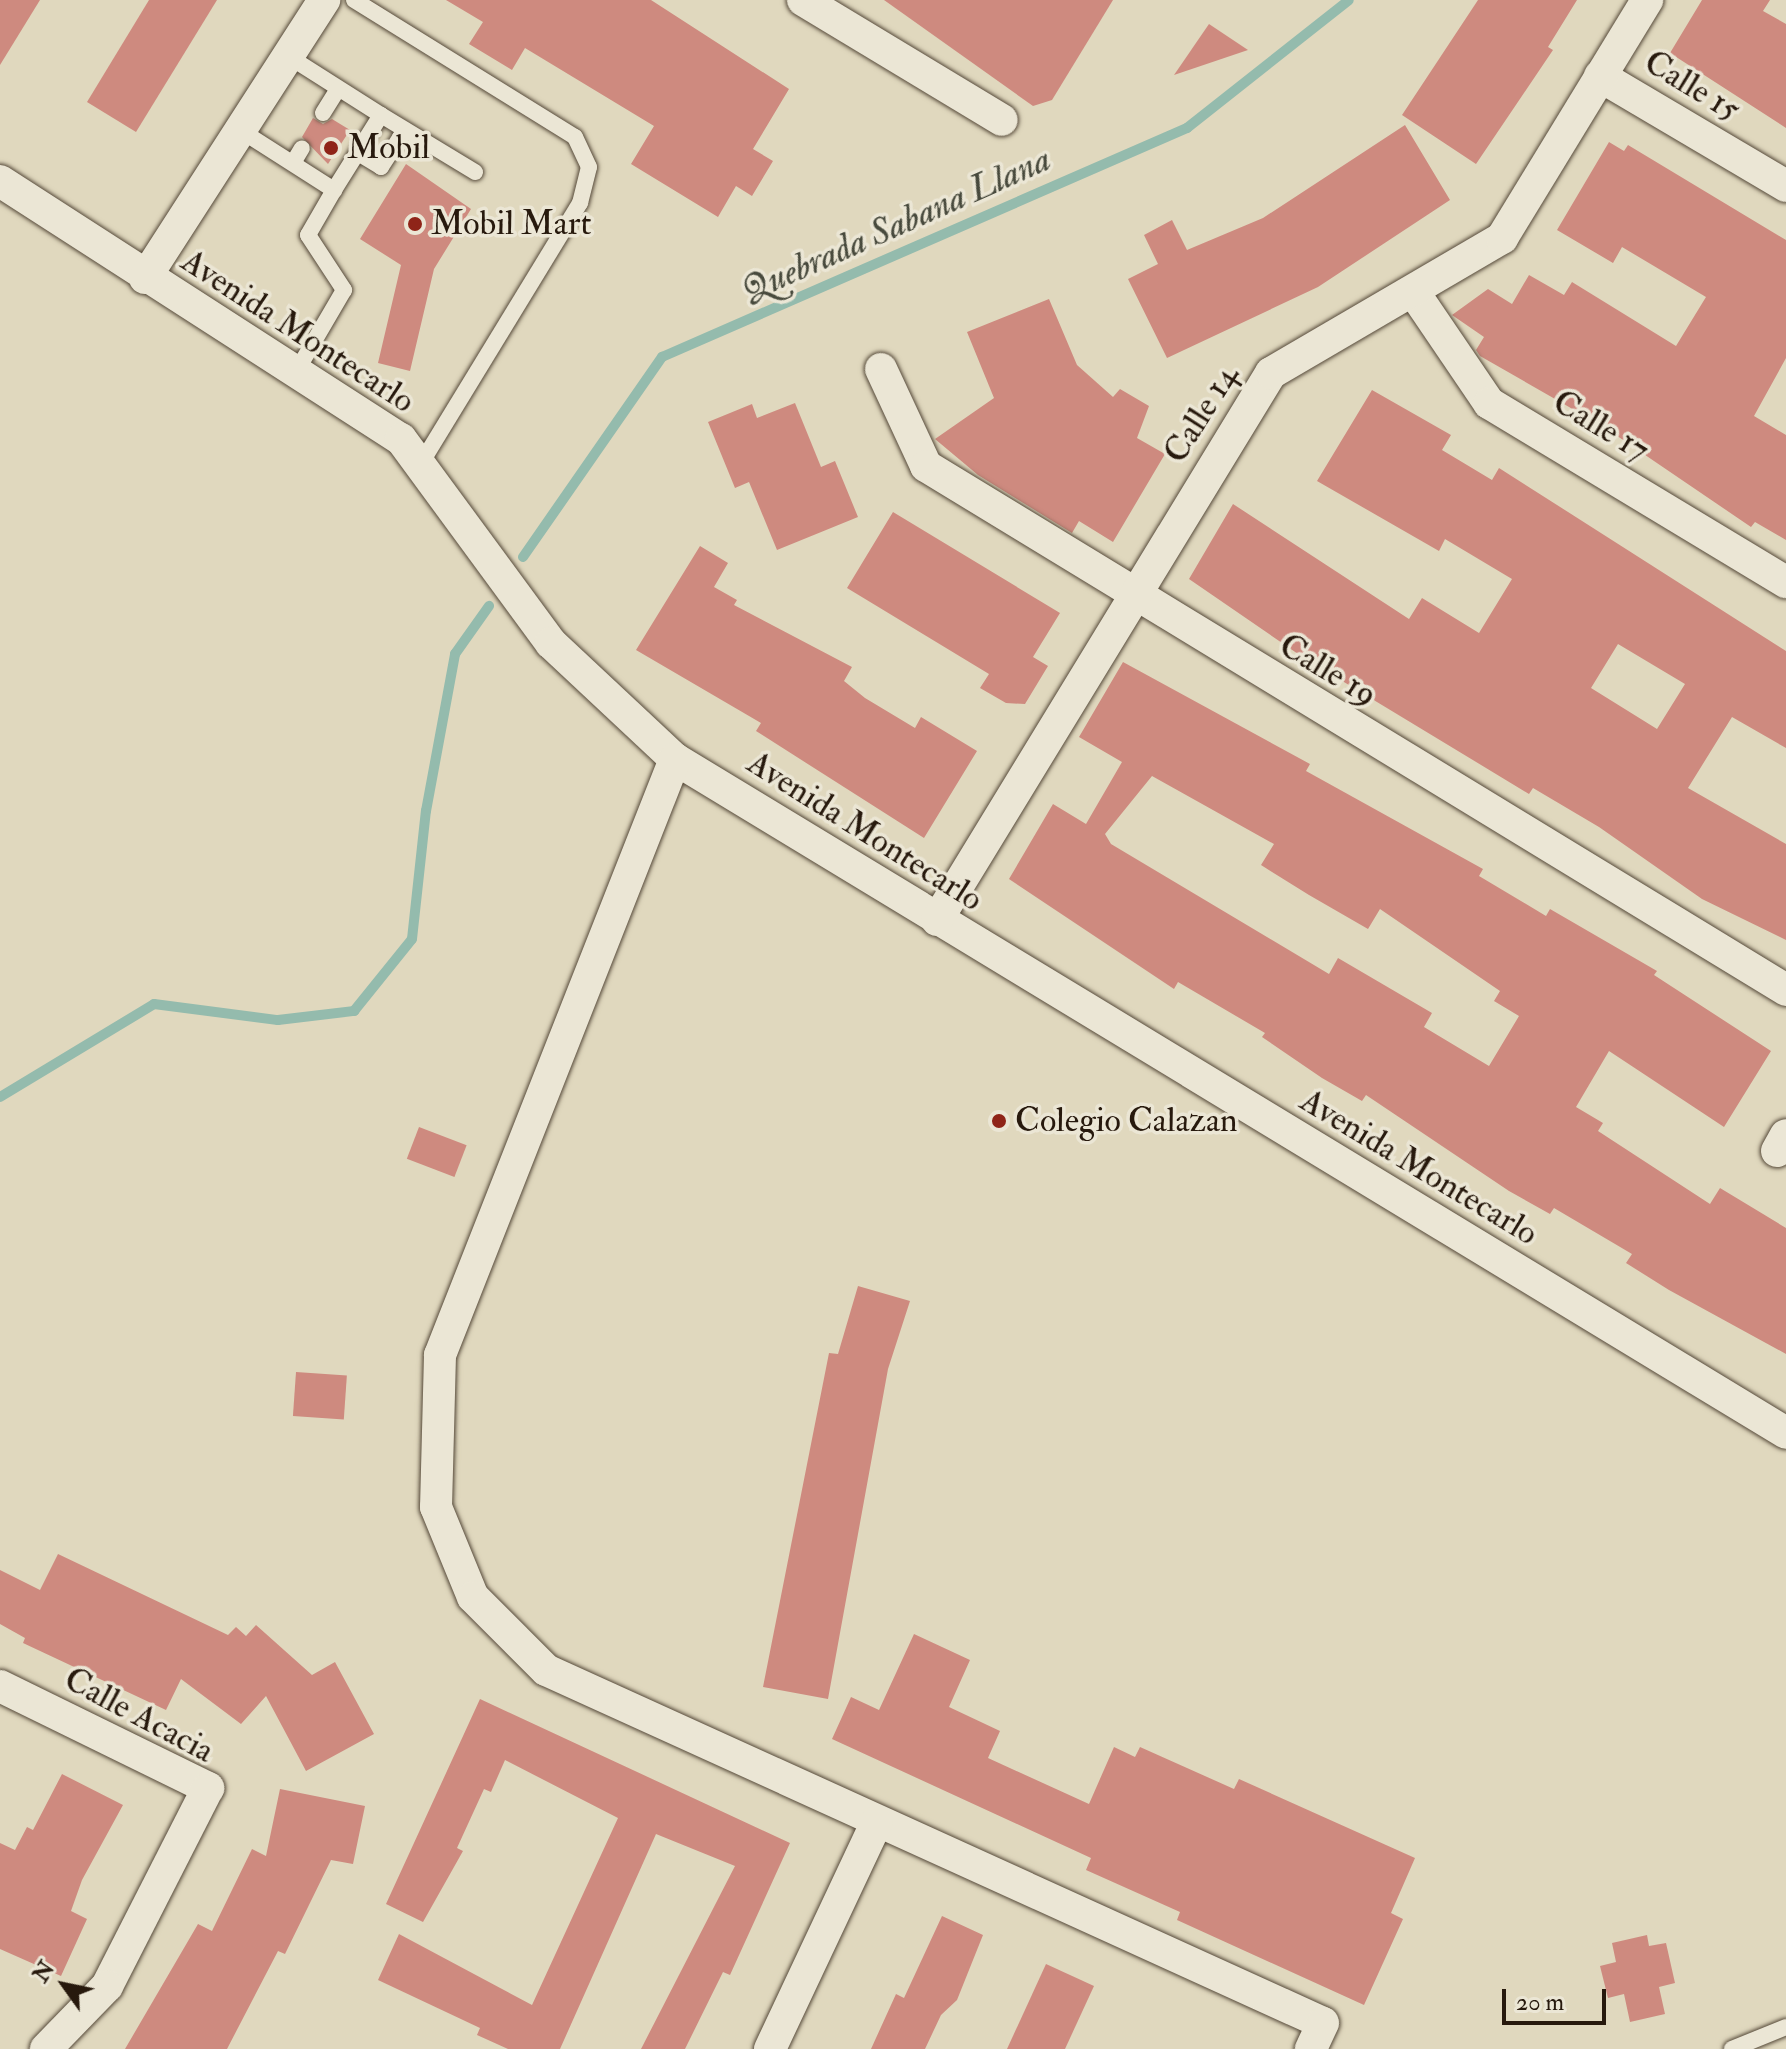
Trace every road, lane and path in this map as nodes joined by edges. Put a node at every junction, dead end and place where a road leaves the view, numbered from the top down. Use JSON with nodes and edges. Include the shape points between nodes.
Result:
{"nodes":[{"id":1,"x":324,"y":0,"type":"edge"},
{"id":2,"x":354,"y":0,"type":"edge"},
{"id":3,"x":803,"y":0,"type":"edge"},
{"id":4,"x":1647,"y":0,"type":"edge"},
{"id":5,"x":288,"y":56,"type":"junction"},
{"id":6,"x":1600,"y":76,"type":"junction"},
{"id":7,"x":338,"y":89,"type":"junction"},
{"id":8,"x":323,"y":113,"type":"dead end"},
{"id":9,"x":381,"y":115,"type":"junction"},
{"id":10,"x":1002,"y":120,"type":"dead end"},
{"id":11,"x":240,"y":130,"type":"junction"},
{"id":12,"x":405,"y":130,"type":"junction"},
{"id":13,"x":302,"y":148,"type":"dead end"},
{"id":14,"x":358,"y":153,"type":"junction"},
{"id":15,"x":293,"y":163,"type":"junction"},
{"id":16,"x":475,"y":172,"type":"dead end"},
{"id":17,"x":0,"y":181,"type":"edge"},
{"id":18,"x":1786,"y":186,"type":"edge"},
{"id":19,"x":334,"y":190,"type":"junction"},
{"id":20,"x":145,"y":278,"type":"junction"},
{"id":21,"x":1415,"y":294,"type":"junction"},
{"id":22,"x":881,"y":369,"type":"dead end"},
{"id":23,"x":296,"y":372,"type":"junction"},
{"id":24,"x":420,"y":465,"type":"junction"},
{"id":25,"x":1786,"y":582,"type":"edge"},
{"id":26,"x":1133,"y":596,"type":"junction"},
{"id":27,"x":675,"y":759,"type":"junction"},
{"id":28,"x":937,"y":920,"type":"junction"},
{"id":29,"x":1786,"y":990,"type":"edge"},
{"id":30,"x":1786,"y":1433,"type":"edge"},
{"id":31,"x":0,"y":1686,"type":"edge"},
{"id":32,"x":877,"y":1822,"type":"junction"},
{"id":33,"x":1786,"y":2027,"type":"edge"},
{"id":34,"x":46,"y":2049,"type":"edge"},
{"id":35,"x":770,"y":2049,"type":"edge"},
{"id":36,"x":1311,"y":2049,"type":"edge"},
{"id":37,"x":1732,"y":2049,"type":"edge"}],
"edges":[{"from":1,"to":5,"type":"street"},
{"from":2,"to":24,"type":"lane","via":[[575,137],[589,167],[580,203]]},
{"from":3,"to":10,"type":"street"},
{"from":4,"to":6,"type":"street","name":"Calle 14"},
{"from":5,"to":7,"type":"lane"},
{"from":5,"to":11,"type":"street"},
{"from":6,"to":18,"type":"street","name":"Calle 15"},
{"from":6,"to":21,"type":"street","name":"Calle 14","via":[[1502,238]]},
{"from":7,"to":8,"type":"lane"},
{"from":7,"to":9,"type":"lane"},
{"from":9,"to":12,"type":"lane"},
{"from":9,"to":14,"type":"lane"},
{"from":11,"to":15,"type":"lane"},
{"from":11,"to":20,"type":"street"},
{"from":12,"to":14,"type":"lane","via":[[381,167]]},
{"from":12,"to":16,"type":"lane"},
{"from":13,"to":15,"type":"lane"},
{"from":14,"to":19,"type":"lane"},
{"from":15,"to":19,"type":"lane"},
{"from":17,"to":20,"type":"street","name":"Avenida Montecarlo"},
{"from":19,"to":23,"type":"lane","via":[[308,235],[344,290]]},
{"from":20,"to":23,"type":"street","name":"Avenida Montecarlo"},
{"from":21,"to":25,"type":"street","name":"Calle 17","via":[[1489,403]]},
{"from":21,"to":26,"type":"street","name":"Calle 14","via":[[1271,373]]},
{"from":22,"to":26,"type":"street","name":"Calle 19","via":[[926,466]]},
{"from":23,"to":24,"type":"street","name":"Avenida Montecarlo","via":[[401,439]]},
{"from":24,"to":27,"type":"street","name":"Avenida Montecarlo","via":[[551,643]]},
{"from":26,"to":28,"type":"street","name":"Calle 14"},
{"from":26,"to":29,"type":"street","name":"Calle 19"},
{"from":27,"to":28,"type":"street","name":"Avenida Montecarlo"},
{"from":27,"to":32,"type":"street","via":[[440,1355],[436,1507],[473,1597],[546,1670]]},
{"from":28,"to":30,"type":"street","name":"Avenida Montecarlo"},
{"from":31,"to":34,"type":"street","name":"Calle Acacia","via":[[208,1788],[107,1986]]},
{"from":32,"to":35,"type":"street"},
{"from":32,"to":36,"type":"street","via":[[1323,2023]]},
{"from":33,"to":37,"type":"lane"}]}
